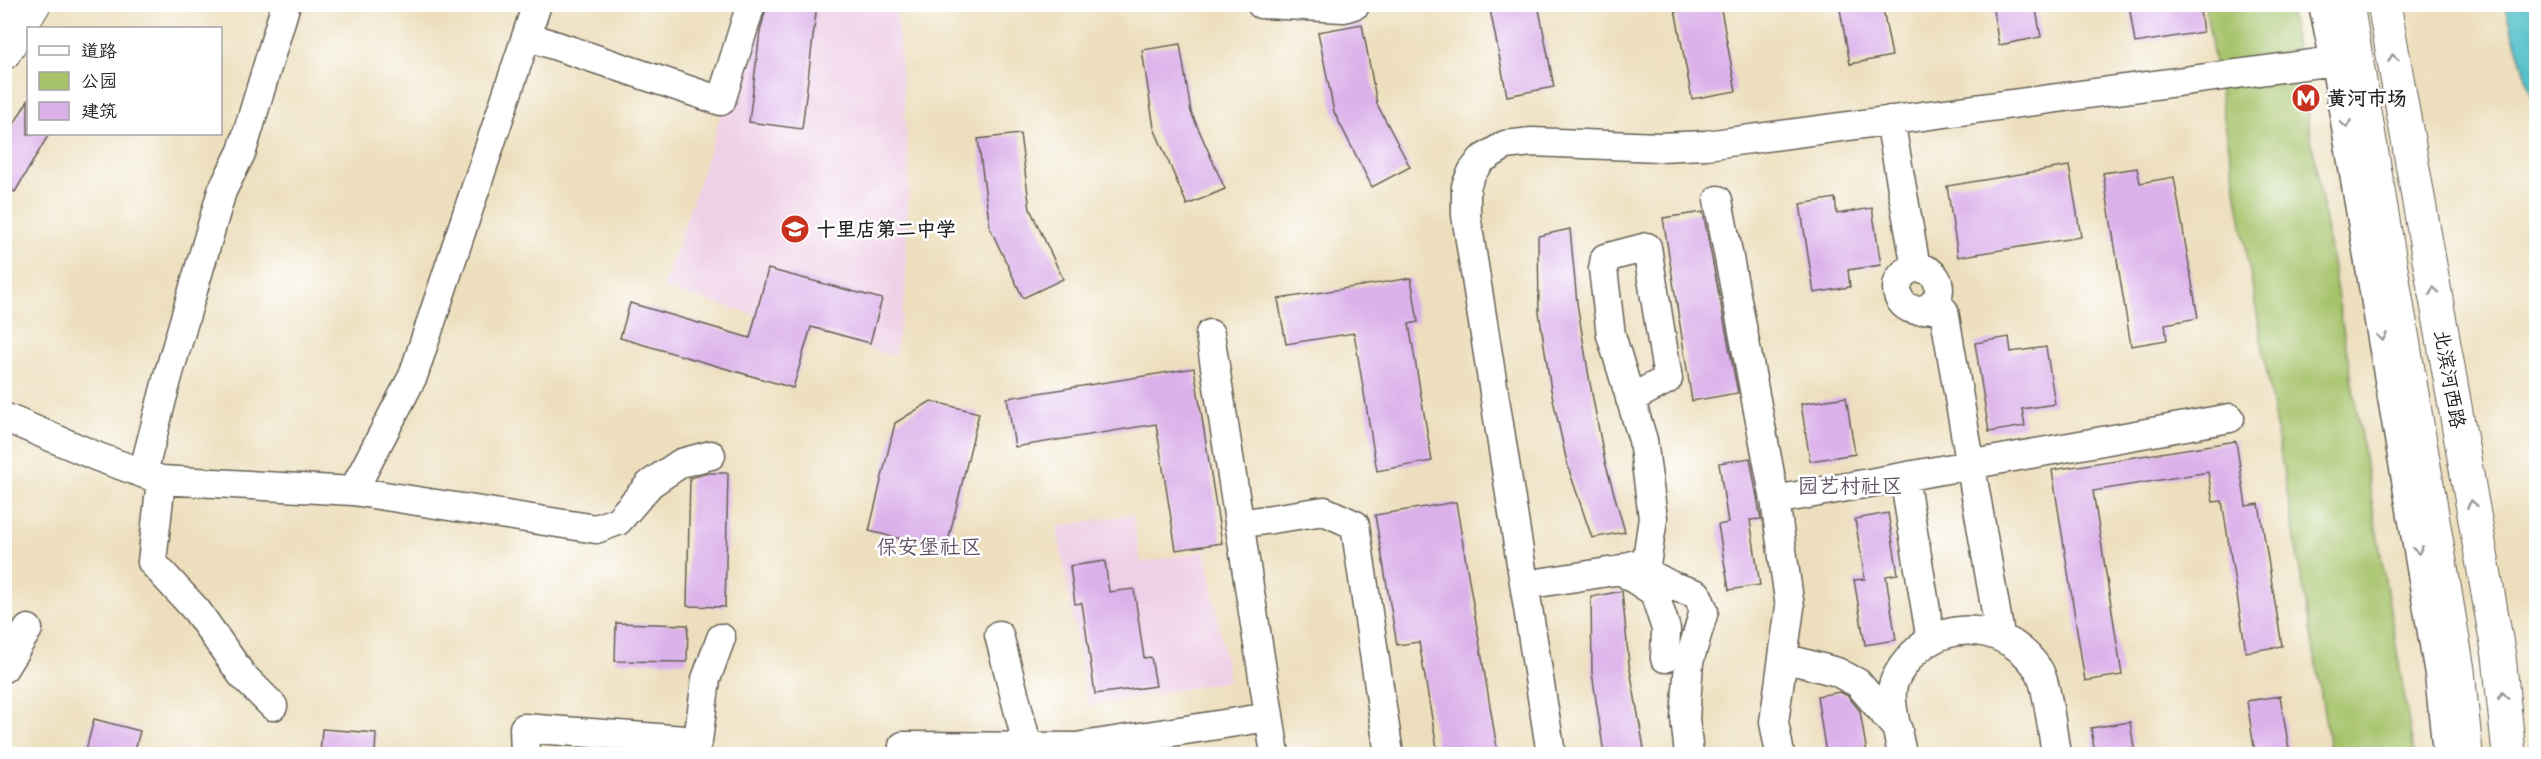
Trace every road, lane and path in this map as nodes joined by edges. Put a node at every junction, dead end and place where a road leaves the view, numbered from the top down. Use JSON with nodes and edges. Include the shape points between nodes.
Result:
{"nodes":[{"id":1,"x":34,"y":4,"type":"edge"},
{"id":2,"x":286,"y":4,"type":"edge"},
{"id":3,"x":537,"y":4,"type":"edge"},
{"id":4,"x":751,"y":4,"type":"edge"},
{"id":5,"x":1260,"y":4,"type":"edge"},
{"id":6,"x":1356,"y":4,"type":"edge"},
{"id":7,"x":2322,"y":4,"type":"edge"},
{"id":8,"x":2347,"y":4,"type":"edge"},
{"id":9,"x":2384,"y":4,"type":"edge"},
{"id":10,"x":527,"y":36,"type":"junction"},
{"id":11,"x":4,"y":53,"type":"edge"},
{"id":12,"x":2345,"y":60,"type":"junction"},
{"id":13,"x":1890,"y":120,"type":"junction"},
{"id":14,"x":1718,"y":200,"type":"dead end"},
{"id":15,"x":1210,"y":334,"type":"dead end"},
{"id":16,"x":1630,"y":399,"type":"junction"},
{"id":17,"x":4,"y":417,"type":"edge"},
{"id":18,"x":2230,"y":418,"type":"dead end"},
{"id":19,"x":711,"y":455,"type":"dead end"},
{"id":20,"x":1969,"y":465,"type":"junction"},
{"id":21,"x":152,"y":477,"type":"junction"},
{"id":22,"x":1904,"y":477,"type":"junction"},
{"id":23,"x":353,"y":491,"type":"junction"},
{"id":24,"x":1775,"y":500,"type":"junction"},
{"id":25,"x":1239,"y":524,"type":"junction"},
{"id":26,"x":1633,"y":571,"type":"junction"},
{"id":27,"x":1525,"y":585,"type":"junction"},
{"id":28,"x":28,"y":629,"type":"dead end"},
{"id":29,"x":999,"y":635,"type":"dead end"},
{"id":30,"x":2000,"y":635,"type":"junction"},
{"id":31,"x":721,"y":638,"type":"dead end"},
{"id":32,"x":1931,"y":641,"type":"junction"},
{"id":33,"x":1665,"y":658,"type":"dead end"},
{"id":34,"x":1784,"y":658,"type":"junction"},
{"id":35,"x":4,"y":668,"type":"edge"},
{"id":36,"x":273,"y":706,"type":"dead end"},
{"id":37,"x":1269,"y":717,"type":"junction"},
{"id":38,"x":1900,"y":742,"type":"edge"},
{"id":39,"x":1140,"y":746,"type":"edge"},
{"id":40,"x":1028,"y":747,"type":"junction"},
{"id":41,"x":525,"y":754,"type":"edge"},
{"id":42,"x":902,"y":754,"type":"edge"},
{"id":43,"x":1275,"y":754,"type":"edge"},
{"id":44,"x":1389,"y":754,"type":"edge"},
{"id":45,"x":1551,"y":754,"type":"edge"},
{"id":46,"x":1689,"y":754,"type":"edge"},
{"id":47,"x":1780,"y":754,"type":"edge"},
{"id":48,"x":2056,"y":754,"type":"edge"},
{"id":49,"x":2447,"y":754,"type":"edge"},
{"id":50,"x":2466,"y":754,"type":"edge"},
{"id":51,"x":2509,"y":754,"type":"edge"}],
"edges":[{"from":1,"to":11,"type":"main road"},
{"from":2,"to":21,"type":"street","via":[[242,151],[222,191],[168,376]]},
{"from":3,"to":10,"type":"street"},
{"from":4,"to":10,"type":"street","via":[[721,101]]},
{"from":5,"to":6,"type":"street","via":[[1344,8]]},
{"from":7,"to":12,"type":"street"},
{"from":8,"to":12,"type":"main road","name":"北滨河西路"},
{"from":51,"to":9,"type":"main road","name":"北滨河西路","one_way":true,"via":[[2499,656]]},
{"from":10,"to":23,"type":"street","via":[[413,376]]},
{"from":12,"to":13,"type":"street"},
{"from":12,"to":49,"type":"street","one_way":true,"via":[[2439,674]]},
{"from":12,"to":50,"type":"main road","name":"北滨河西路","via":[[2458,670]]},
{"from":13,"to":20,"type":"street","via":[[1916,268],[1901,276],[1897,292],[1905,306],[1921,311],[1935,303],[1944,311]]},
{"from":13,"to":27,"type":"street","via":[[1685,148],[1523,143],[1505,145],[1481,160],[1466,186],[1466,215]]},
{"from":14,"to":24,"type":"street"},
{"from":15,"to":25,"type":"street"},
{"from":16,"to":16,"type":"street","via":[[1611,335],[1603,269],[1605,258],[1647,247],[1668,379]]},
{"from":16,"to":26,"type":"street","via":[[1643,440],[1653,518]]},
{"from":17,"to":21,"type":"street"},
{"from":18,"to":20,"type":"street"},
{"from":19,"to":23,"type":"street","via":[[681,463],[650,484],[618,521],[596,529]]},
{"from":20,"to":22,"type":"street"},
{"from":20,"to":30,"type":"street"},
{"from":21,"to":23,"type":"street"},
{"from":21,"to":36,"type":"street","via":[[152,562],[197,610],[242,675]]},
{"from":22,"to":24,"type":"street"},
{"from":22,"to":32,"type":"street"},
{"from":24,"to":34,"type":"street","via":[[1790,607]]},
{"from":25,"to":37,"type":"street"},
{"from":25,"to":44,"type":"street","via":[[1324,511],[1355,525]]},
{"from":26,"to":27,"type":"street"},
{"from":26,"to":33,"type":"street","via":[[1654,592],[1666,629]]},
{"from":26,"to":46,"type":"street","via":[[1697,594],[1704,611],[1689,662],[1685,718]]},
{"from":27,"to":45,"type":"street"},
{"from":28,"to":35,"type":"street"},
{"from":29,"to":40,"type":"street"},
{"from":30,"to":32,"type":"street","via":[[1973,629],[1946,633]]},
{"from":30,"to":48,"type":"street","via":[[2023,650],[2040,671]]},
{"from":31,"to":41,"type":"street","via":[[706,679],[698,741],[524,728]]},
{"from":32,"to":38,"type":"street","via":[[1903,665],[1892,690]]},
{"from":34,"to":38,"type":"street","via":[[1837,672],[1858,683]]},
{"from":34,"to":47,"type":"street","via":[[1774,722]]},
{"from":37,"to":39,"type":"street"},
{"from":37,"to":43,"type":"street"},
{"from":39,"to":40,"type":"street"},
{"from":40,"to":42,"type":"street","via":[[903,746]]}]}
